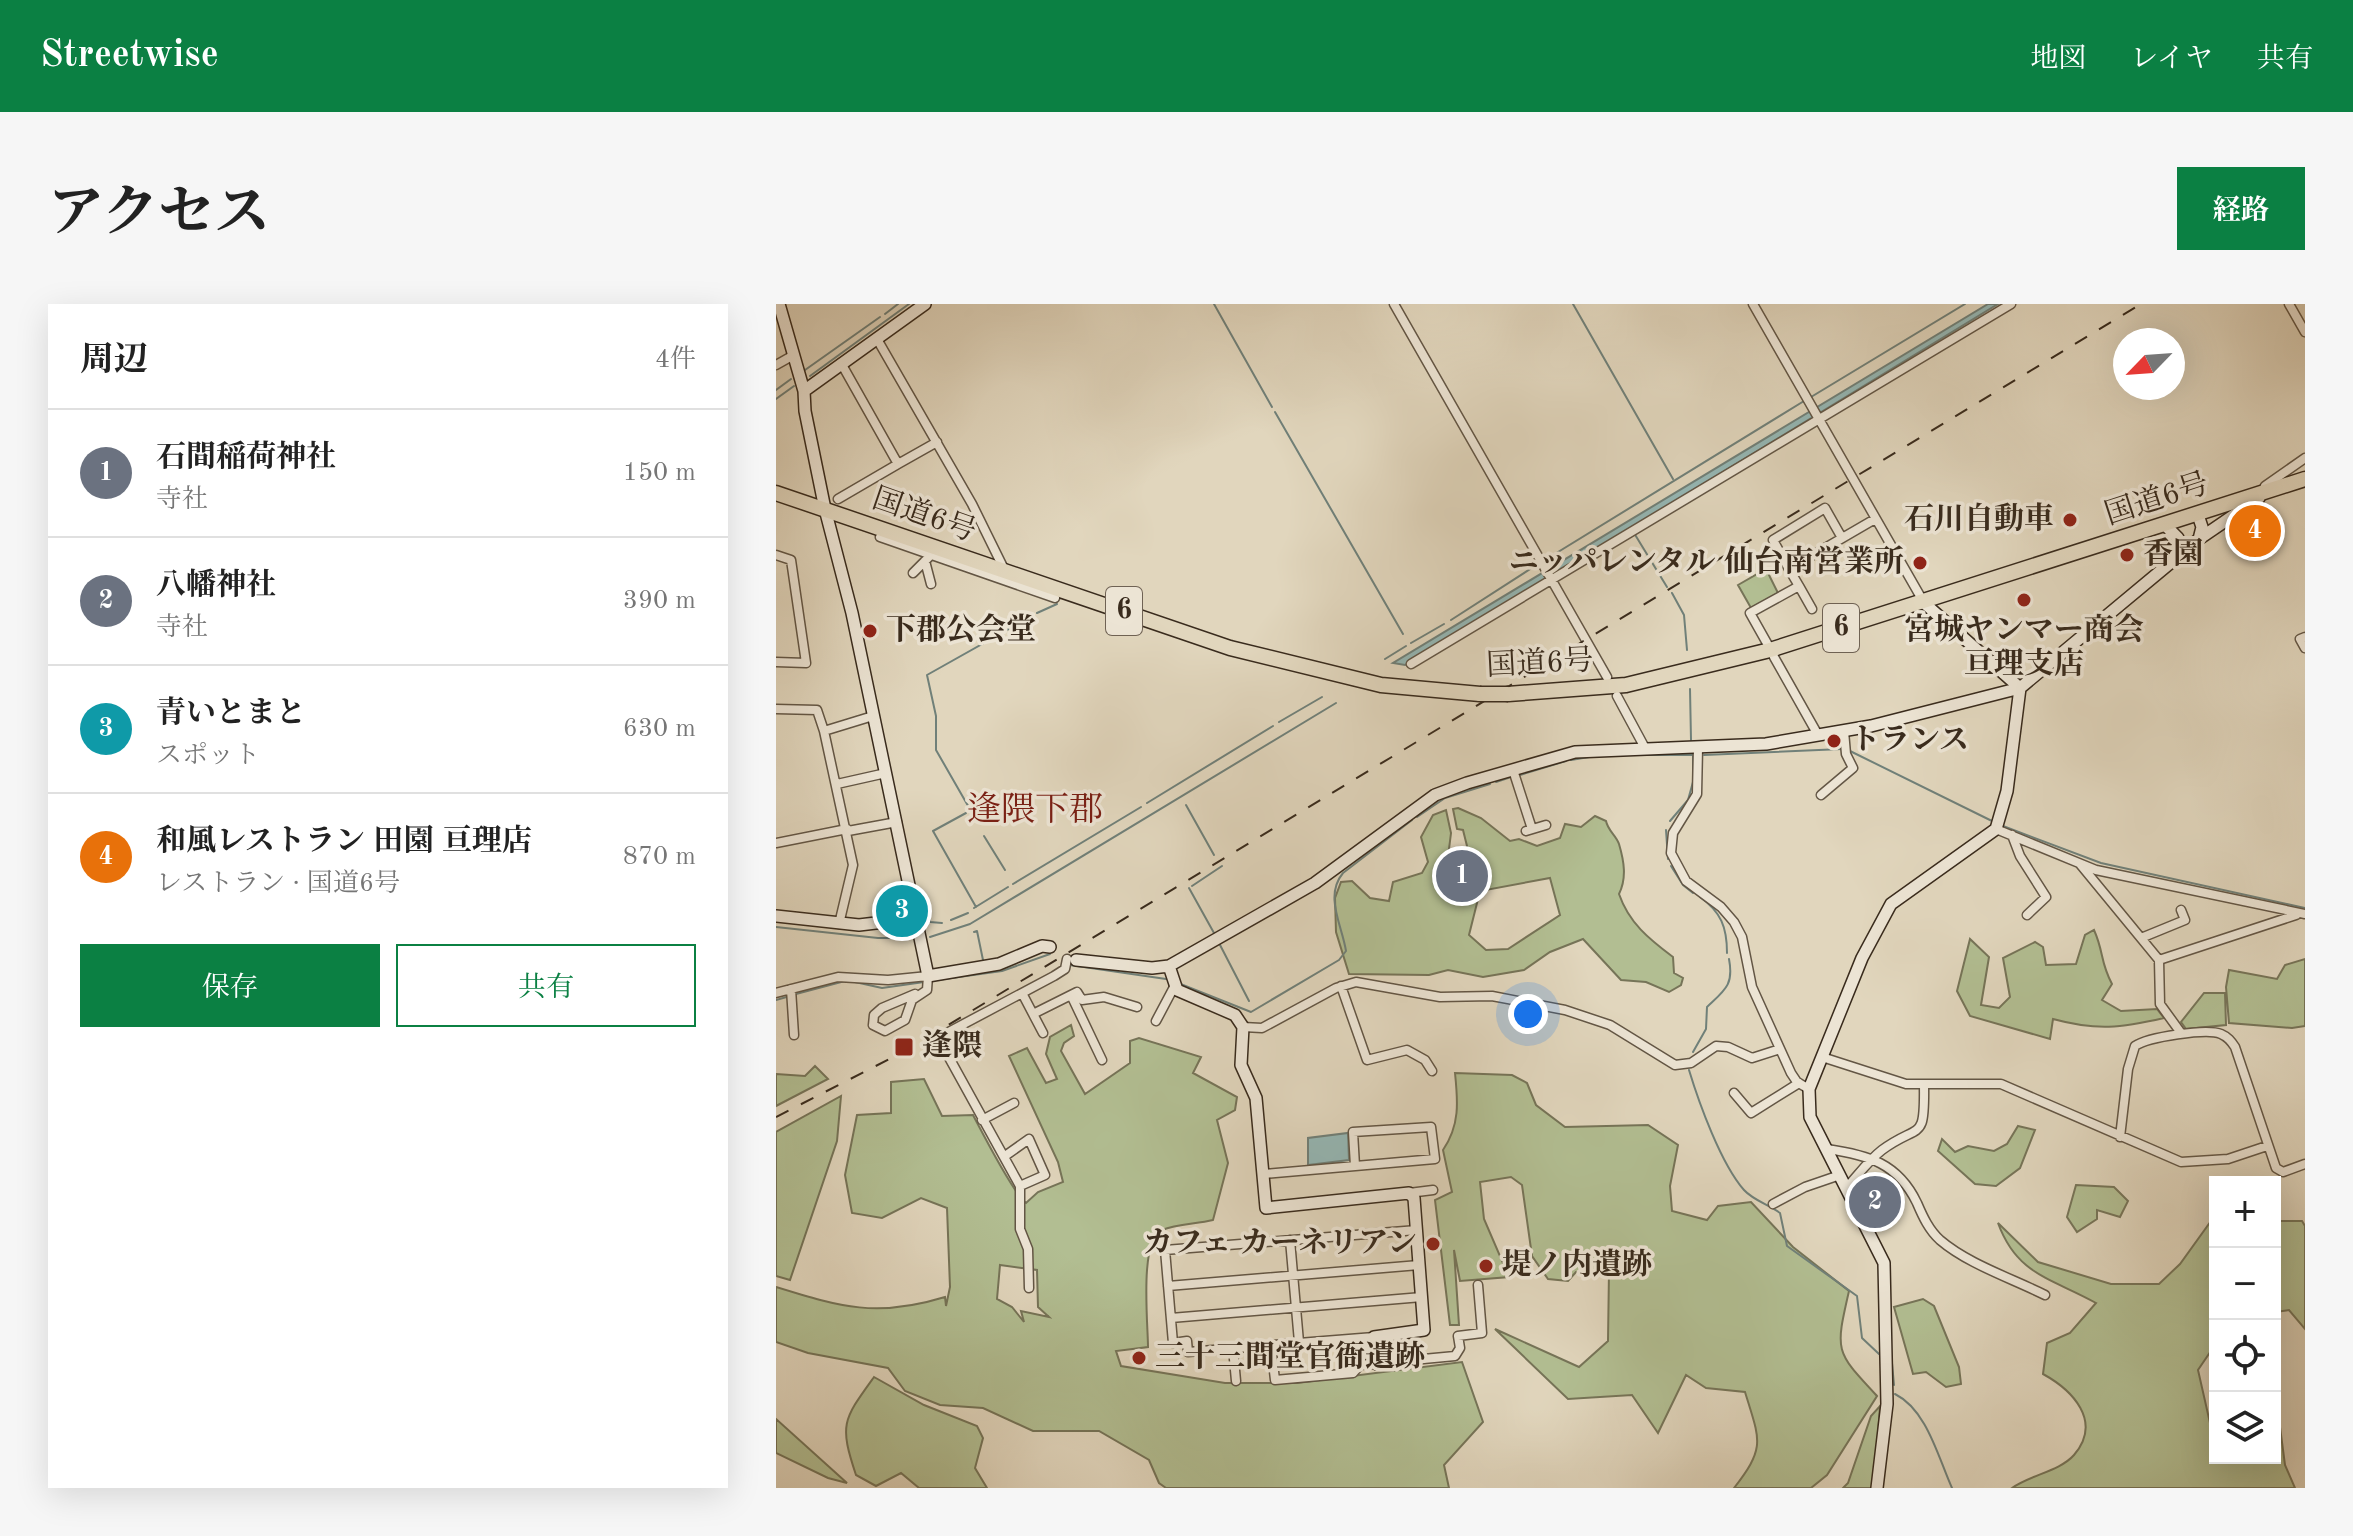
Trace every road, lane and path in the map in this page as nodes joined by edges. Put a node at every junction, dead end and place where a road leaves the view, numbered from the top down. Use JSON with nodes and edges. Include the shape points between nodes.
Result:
{"nodes":[{"id":1,"x":779,"y":304,"type":"edge"},
{"id":2,"x":925,"y":304,"type":"edge"},
{"id":3,"x":1394,"y":304,"type":"edge"},
{"id":4,"x":1753,"y":304,"type":"edge"},
{"id":5,"x":2011,"y":304,"type":"edge"},
{"id":6,"x":2289,"y":304,"type":"edge"},
{"id":7,"x":779,"y":320,"type":"edge"},
{"id":8,"x":2305,"y":332,"type":"edge"},
{"id":9,"x":877,"y":339,"type":"junction"},
{"id":10,"x":792,"y":356,"type":"junction"},
{"id":11,"x":841,"y":363,"type":"junction"},
{"id":12,"x":776,"y":365,"type":"edge"},
{"id":13,"x":804,"y":391,"type":"junction"},
{"id":14,"x":1818,"y":419,"type":"junction"},
{"id":15,"x":937,"y":442,"type":"junction"},
{"id":16,"x":2305,"y":458,"type":"edge"},
{"id":17,"x":898,"y":464,"type":"junction"},
{"id":18,"x":2305,"y":479,"type":"edge"},
{"id":19,"x":2277,"y":489,"type":"junction"},
{"id":20,"x":776,"y":493,"type":"edge"},
{"id":21,"x":838,"y":499,"type":"dead end"},
{"id":22,"x":2236,"y":502,"type":"junction"},
{"id":23,"x":825,"y":509,"type":"junction"},
{"id":24,"x":2198,"y":515,"type":"junction"},
{"id":25,"x":1875,"y":519,"type":"junction"},
{"id":26,"x":2166,"y":526,"type":"junction"},
{"id":27,"x":880,"y":537,"type":"dead end"},
{"id":28,"x":1842,"y":538,"type":"junction"},
{"id":29,"x":2199,"y":539,"type":"junction"},
{"id":30,"x":776,"y":555,"type":"edge"},
{"id":31,"x":931,"y":555,"type":"junction"},
{"id":32,"x":2178,"y":556,"type":"junction"},
{"id":33,"x":1789,"y":569,"type":"junction"},
{"id":34,"x":1005,"y":571,"type":"junction"},
{"id":35,"x":913,"y":573,"type":"dead end"},
{"id":36,"x":1548,"y":576,"type":"junction"},
{"id":37,"x":931,"y":584,"type":"dead end"},
{"id":38,"x":1799,"y":586,"type":"junction"},
{"id":39,"x":1055,"y":598,"type":"dead end"},
{"id":40,"x":1923,"y":602,"type":"junction"},
{"id":41,"x":1812,"y":609,"type":"dead end"},
{"id":42,"x":2305,"y":637,"type":"edge"},
{"id":43,"x":1768,"y":645,"type":"dead end"},
{"id":44,"x":2305,"y":648,"type":"edge"},
{"id":45,"x":1774,"y":657,"type":"dead end"},
{"id":46,"x":776,"y":662,"type":"edge"},
{"id":47,"x":1411,"y":664,"type":"dead end"},
{"id":48,"x":1607,"y":677,"type":"dead end"},
{"id":49,"x":2020,"y":688,"type":"junction"},
{"id":50,"x":1617,"y":696,"type":"dead end"},
{"id":51,"x":776,"y":709,"type":"edge"},
{"id":52,"x":873,"y":716,"type":"junction"},
{"id":53,"x":824,"y":731,"type":"junction"},
{"id":54,"x":1844,"y":731,"type":"junction"},
{"id":55,"x":1818,"y":735,"type":"junction"},
{"id":56,"x":1645,"y":748,"type":"junction"},
{"id":57,"x":1698,"y":748,"type":"junction"},
{"id":58,"x":1513,"y":770,"type":"junction"},
{"id":59,"x":886,"y":773,"type":"junction"},
{"id":60,"x":837,"y":784,"type":"junction"},
{"id":61,"x":1821,"y":795,"type":"dead end"},
{"id":62,"x":897,"y":822,"type":"junction"},
{"id":63,"x":1546,"y":825,"type":"dead end"},
{"id":64,"x":1996,"y":829,"type":"junction"},
{"id":65,"x":848,"y":830,"type":"junction"},
{"id":66,"x":2012,"y":835,"type":"junction"},
{"id":67,"x":776,"y":843,"type":"edge"},
{"id":68,"x":2079,"y":863,"type":"junction"},
{"id":69,"x":2181,"y":910,"type":"dead end"},
{"id":70,"x":2027,"y":915,"type":"dead end"},
{"id":71,"x":2301,"y":915,"type":"edge"},
{"id":72,"x":776,"y":916,"type":"edge"},
{"id":73,"x":839,"y":924,"type":"junction"},
{"id":74,"x":919,"y":924,"type":"junction"},
{"id":75,"x":2141,"y":938,"type":"junction"},
{"id":76,"x":1050,"y":947,"type":"joint"},
{"id":77,"x":1072,"y":959,"type":"junction"},
{"id":78,"x":2159,"y":960,"type":"junction"},
{"id":79,"x":1169,"y":966,"type":"junction"},
{"id":80,"x":928,"y":980,"type":"junction"},
{"id":81,"x":1341,"y":986,"type":"junction"},
{"id":82,"x":1174,"y":987,"type":"junction"},
{"id":83,"x":791,"y":989,"type":"junction"},
{"id":84,"x":776,"y":993,"type":"edge"},
{"id":85,"x":1022,"y":993,"type":"junction"},
{"id":86,"x":1071,"y":995,"type":"junction"},
{"id":87,"x":1137,"y":1007,"type":"dead end"},
{"id":88,"x":1033,"y":1014,"type":"junction"},
{"id":89,"x":1156,"y":1021,"type":"dead end"},
{"id":90,"x":1243,"y":1027,"type":"junction"},
{"id":91,"x":1043,"y":1033,"type":"dead end"},
{"id":92,"x":2181,"y":1033,"type":"junction"},
{"id":93,"x":794,"y":1035,"type":"dead end"},
{"id":94,"x":1780,"y":1049,"type":"junction"},
{"id":95,"x":1822,"y":1057,"type":"junction"},
{"id":96,"x":1102,"y":1060,"type":"dead end"},
{"id":97,"x":1432,"y":1071,"type":"dead end"},
{"id":98,"x":1924,"y":1084,"type":"junction"},
{"id":99,"x":1804,"y":1086,"type":"junction"},
{"id":100,"x":1734,"y":1093,"type":"dead end"},
{"id":101,"x":1014,"y":1103,"type":"dead end"},
{"id":102,"x":982,"y":1120,"type":"junction"},
{"id":103,"x":2120,"y":1137,"type":"junction"},
{"id":104,"x":2267,"y":1146,"type":"junction"},
{"id":105,"x":1827,"y":1149,"type":"junction"},
{"id":106,"x":1005,"y":1156,"type":"junction"},
{"id":107,"x":1873,"y":1159,"type":"junction"},
{"id":108,"x":2305,"y":1164,"type":"edge"},
{"id":109,"x":1355,"y":1166,"type":"junction"},
{"id":110,"x":1264,"y":1174,"type":"junction"},
{"id":111,"x":1840,"y":1175,"type":"junction"},
{"id":112,"x":1020,"y":1186,"type":"junction"},
{"id":113,"x":1847,"y":1187,"type":"junction"},
{"id":114,"x":1433,"y":1190,"type":"dead end"},
{"id":115,"x":1409,"y":1193,"type":"junction"},
{"id":116,"x":1773,"y":1204,"type":"dead end"},
{"id":117,"x":1417,"y":1230,"type":"junction"},
{"id":118,"x":1290,"y":1240,"type":"junction"},
{"id":119,"x":1419,"y":1265,"type":"junction"},
{"id":120,"x":1293,"y":1275,"type":"junction"},
{"id":121,"x":1478,"y":1285,"type":"dead end"},
{"id":122,"x":1168,"y":1286,"type":"junction"},
{"id":123,"x":1029,"y":1288,"type":"dead end"},
{"id":124,"x":2045,"y":1295,"type":"dead end"},
{"id":125,"x":1422,"y":1297,"type":"junction"},
{"id":126,"x":1296,"y":1308,"type":"junction"},
{"id":127,"x":1171,"y":1318,"type":"junction"},
{"id":128,"x":1374,"y":1337,"type":"junction"},
{"id":129,"x":1299,"y":1342,"type":"junction"},
{"id":130,"x":1271,"y":1345,"type":"junction"},
{"id":131,"x":1233,"y":1348,"type":"junction"},
{"id":132,"x":1377,"y":1364,"type":"junction"},
{"id":133,"x":1236,"y":1381,"type":"dead end"},
{"id":134,"x":1877,"y":1488,"type":"edge"}],
"edges":[{"from":1,"to":7,"type":"street"},
{"from":2,"to":9,"type":"street"},
{"from":3,"to":36,"type":"street"},
{"from":4,"to":14,"type":"street"},
{"from":5,"to":14,"type":"street"},
{"from":6,"to":8,"type":"street"},
{"from":7,"to":10,"type":"street"},
{"from":9,"to":11,"type":"street"},
{"from":9,"to":15,"type":"street"},
{"from":10,"to":12,"type":"street"},
{"from":10,"to":13,"type":"street"},
{"from":11,"to":13,"type":"street"},
{"from":11,"to":17,"type":"street"},
{"from":13,"to":23,"type":"street"},
{"from":14,"to":25,"type":"street"},
{"from":14,"to":36,"type":"street"},
{"from":15,"to":17,"type":"street"},
{"from":15,"to":34,"type":"street"},
{"from":16,"to":22,"type":"street"},
{"from":17,"to":21,"type":"street"},
{"from":18,"to":19,"type":"highway","name":"国道6号","number":"6"},
{"from":19,"to":22,"type":"highway","name":"国道6号","number":"6"},
{"from":19,"to":29,"type":"street"},
{"from":20,"to":23,"type":"highway","name":"国道6号","number":"6"},
{"from":22,"to":24,"type":"highway","name":"国道6号","number":"6"},
{"from":23,"to":31,"type":"highway","name":"国道6号","number":"6"},
{"from":23,"to":52,"type":"street"},
{"from":24,"to":26,"type":"highway","name":"国道6号","number":"6"},
{"from":24,"to":29,"type":"street"},
{"from":25,"to":28,"type":"street"},
{"from":25,"to":40,"type":"street"},
{"from":26,"to":32,"type":"street","via":[[2178,538]]},
{"from":26,"to":40,"type":"highway","name":"国道6号","number":"6"},
{"from":27,"to":31,"type":"street"},
{"from":28,"to":33,"type":"street"},
{"from":28,"to":33,"type":"street","via":[[1825,508],[1773,540]]},
{"from":29,"to":32,"type":"street"},
{"from":30,"to":46,"type":"street","via":[[791,560],[806,663]]},
{"from":31,"to":34,"type":"highway","name":"国道6号","number":"6"},
{"from":31,"to":35,"type":"street"},
{"from":31,"to":37,"type":"street"},
{"from":31,"to":39,"type":"street"},
{"from":32,"to":49,"type":"street"},
{"from":33,"to":38,"type":"street"},
{"from":34,"to":40,"type":"highway","name":"国道6号","number":"6","bridge":true,"via":[[1283,663],[1381,685],[1480,694],[1581,691],[1664,677]]},
{"from":36,"to":47,"type":"street"},
{"from":36,"to":48,"type":"street"},
{"from":38,"to":41,"type":"street"},
{"from":38,"to":43,"type":"street","via":[[1750,613]]},
{"from":40,"to":49,"type":"street"},
{"from":42,"to":44,"type":"street","via":[[2300,639]]},
{"from":45,"to":55,"type":"street"},
{"from":49,"to":54,"type":"street"},
{"from":49,"to":64,"type":"street","via":[[2007,791]]},
{"from":50,"to":56,"type":"street"},
{"from":51,"to":53,"type":"street","via":[[817,710]]},
{"from":52,"to":53,"type":"street"},
{"from":52,"to":59,"type":"street"},
{"from":53,"to":60,"type":"street"},
{"from":54,"to":55,"type":"street"},
{"from":54,"to":61,"type":"street","via":[[1853,768]]},
{"from":55,"to":57,"type":"street"},
{"from":56,"to":57,"type":"street"},
{"from":56,"to":58,"type":"street","via":[[1575,752]]},
{"from":57,"to":94,"type":"street","via":[[1697,794],[1673,833],[1671,853],[1686,881],[1734,922],[1752,987]]},
{"from":58,"to":63,"type":"street","via":[[1529,830]]},
{"from":58,"to":79,"type":"street","via":[[1435,795],[1315,883]]},
{"from":59,"to":60,"type":"street"},
{"from":59,"to":62,"type":"street"},
{"from":60,"to":65,"type":"street"},
{"from":62,"to":65,"type":"street"},
{"from":62,"to":74,"type":"street"},
{"from":64,"to":66,"type":"street"},
{"from":64,"to":95,"type":"street","via":[[1891,904],[1862,958]]},
{"from":65,"to":67,"type":"street"},
{"from":65,"to":73,"type":"street","via":[[853,874]]},
{"from":66,"to":68,"type":"street"},
{"from":66,"to":70,"type":"street","via":[[2046,897]]},
{"from":68,"to":71,"type":"street"},
{"from":68,"to":75,"type":"street"},
{"from":69,"to":75,"type":"street","via":[[2185,920]]},
{"from":71,"to":78,"type":"street"},
{"from":72,"to":73,"type":"street"},
{"from":73,"to":74,"type":"street"},
{"from":74,"to":80,"type":"street"},
{"from":75,"to":78,"type":"street"},
{"from":76,"to":77,"type":"street"},
{"from":76,"to":80,"type":"street"},
{"from":77,"to":79,"type":"street"},
{"from":77,"to":85,"type":"street","via":[[1065,969]]},
{"from":78,"to":92,"type":"street","via":[[2160,1004]]},
{"from":79,"to":82,"type":"street"},
{"from":80,"to":80,"type":"street","via":[[920,993],[877,1011],[873,1025],[883,1034],[904,1025]]},
{"from":80,"to":83,"type":"street","via":[[838,977]]},
{"from":81,"to":90,"type":"street","via":[[1262,1028]]},
{"from":81,"to":94,"type":"street","via":[[1367,983],[1440,997],[1492,996],[1565,1010],[1610,1025],[1675,1065],[1691,1063],[1716,1046],[1752,1058]]},
{"from":81,"to":97,"type":"street","via":[[1367,1060],[1407,1050]]},
{"from":82,"to":89,"type":"street"},
{"from":82,"to":90,"type":"street","via":[[1235,1015]]},
{"from":83,"to":84,"type":"street"},
{"from":83,"to":93,"type":"street"},
{"from":85,"to":88,"type":"street"},
{"from":85,"to":102,"type":"street","via":[[942,1039],[941,1048]]},
{"from":86,"to":87,"type":"street","via":[[1077,992],[1082,1000],[1104,997]]},
{"from":86,"to":88,"type":"street"},
{"from":86,"to":96,"type":"street"},
{"from":88,"to":91,"type":"street"},
{"from":90,"to":110,"type":"street","via":[[1241,1065],[1256,1098]]},
{"from":92,"to":103,"type":"street","via":[[2135,1046]]},
{"from":92,"to":104,"type":"street","via":[[2216,1033],[2232,1041]]},
{"from":94,"to":99,"type":"street"},
{"from":95,"to":98,"type":"street","via":[[1866,1073]]},
{"from":95,"to":99,"type":"street"},
{"from":98,"to":103,"type":"street","via":[[2001,1084]]},
{"from":98,"to":107,"type":"street","via":[[1924,1117],[1918,1130]]},
{"from":99,"to":100,"type":"street","via":[[1751,1113]]},
{"from":99,"to":105,"type":"street","via":[[1810,1117]]},
{"from":101,"to":102,"type":"street"},
{"from":102,"to":106,"type":"street"},
{"from":103,"to":104,"type":"street","via":[[2165,1157],[2197,1163]]},
{"from":104,"to":108,"type":"street","via":[[2279,1171]]},
{"from":105,"to":107,"type":"street"},
{"from":105,"to":111,"type":"street"},
{"from":106,"to":112,"type":"street"},
{"from":106,"to":112,"type":"street","via":[[1029,1139],[1045,1175]]},
{"from":107,"to":113,"type":"street"},
{"from":107,"to":124,"type":"street","via":[[1906,1183],[1938,1238]]},
{"from":109,"to":109,"type":"street","via":[[1435,1159],[1431,1127],[1353,1132]]},
{"from":109,"to":110,"type":"street"},
{"from":110,"to":115,"type":"street","via":[[1266,1208]]},
{"from":111,"to":113,"type":"street"},
{"from":111,"to":116,"type":"street"},
{"from":112,"to":123,"type":"street"},
{"from":113,"to":134,"type":"street","via":[[1884,1263],[1887,1404]]},
{"from":114,"to":115,"type":"street"},
{"from":115,"to":117,"type":"street"},
{"from":117,"to":118,"type":"street"},
{"from":117,"to":119,"type":"street"},
{"from":118,"to":120,"type":"street"},
{"from":118,"to":122,"type":"street","via":[[1165,1250]]},
{"from":119,"to":120,"type":"street"},
{"from":119,"to":125,"type":"street"},
{"from":120,"to":122,"type":"street"},
{"from":120,"to":126,"type":"street"},
{"from":121,"to":132,"type":"street","via":[[1482,1333],[1458,1336],[1455,1356]]},
{"from":122,"to":127,"type":"street"},
{"from":125,"to":126,"type":"street"},
{"from":125,"to":128,"type":"street","via":[[1424,1330]]},
{"from":126,"to":127,"type":"street"},
{"from":126,"to":129,"type":"street"},
{"from":127,"to":131,"type":"street","via":[[1173,1343],[1187,1341],[1188,1352]]},
{"from":128,"to":129,"type":"street"},
{"from":128,"to":132,"type":"street"},
{"from":129,"to":130,"type":"street"},
{"from":130,"to":131,"type":"street"},
{"from":130,"to":132,"type":"street","via":[[1275,1380],[1353,1373],[1360,1365]]},
{"from":131,"to":133,"type":"street"}]}
